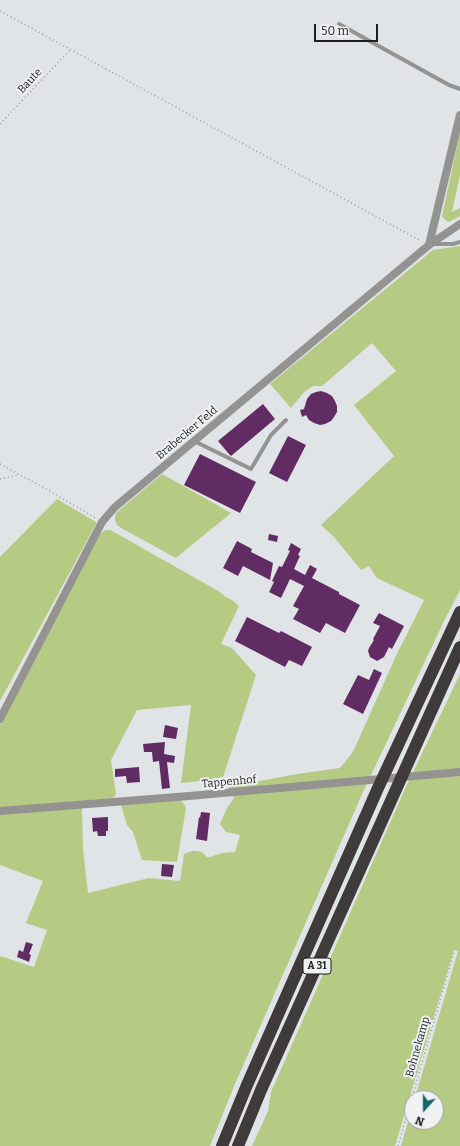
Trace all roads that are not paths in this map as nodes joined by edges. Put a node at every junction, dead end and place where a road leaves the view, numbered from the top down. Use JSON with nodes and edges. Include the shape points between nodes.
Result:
{"nodes":[{"id":1,"x":339,"y":24,"type":"dead end"},
{"id":2,"x":460,"y":89,"type":"edge"},
{"id":3,"x":460,"y":115,"type":"edge"},
{"id":4,"x":460,"y":224,"type":"edge"},
{"id":5,"x":460,"y":242,"type":"edge"},
{"id":6,"x":430,"y":245,"type":"junction"},
{"id":7,"x":286,"y":420,"type":"dead end"},
{"id":8,"x":194,"y":441,"type":"junction"},
{"id":9,"x":460,"y":612,"type":"edge"},
{"id":10,"x":460,"y":647,"type":"edge"},
{"id":11,"x":0,"y":719,"type":"edge"},
{"id":12,"x":460,"y":772,"type":"edge"},
{"id":13,"x":0,"y":811,"type":"edge"},
{"id":14,"x":222,"y":1146,"type":"edge"},
{"id":15,"x":238,"y":1146,"type":"edge"}],
"edges":[{"from":1,"to":2,"type":"lane"},
{"from":3,"to":6,"type":"street"},
{"from":4,"to":6,"type":"street","name":"Brabecker Feld"},
{"from":5,"to":6,"type":"lane"},
{"from":6,"to":8,"type":"street","name":"Brabecker Feld"},
{"from":7,"to":8,"type":"lane","via":[[270,435],[251,469]]},
{"from":8,"to":11,"type":"street","name":"Brabecker Feld","via":[[115,507],[102,522]]},
{"from":9,"to":14,"type":"highway","number":"A 31","via":[[378,788]]},
{"from":10,"to":15,"type":"highway","number":"A 31"},
{"from":12,"to":13,"type":"street","name":"Tappenhof"}]}
